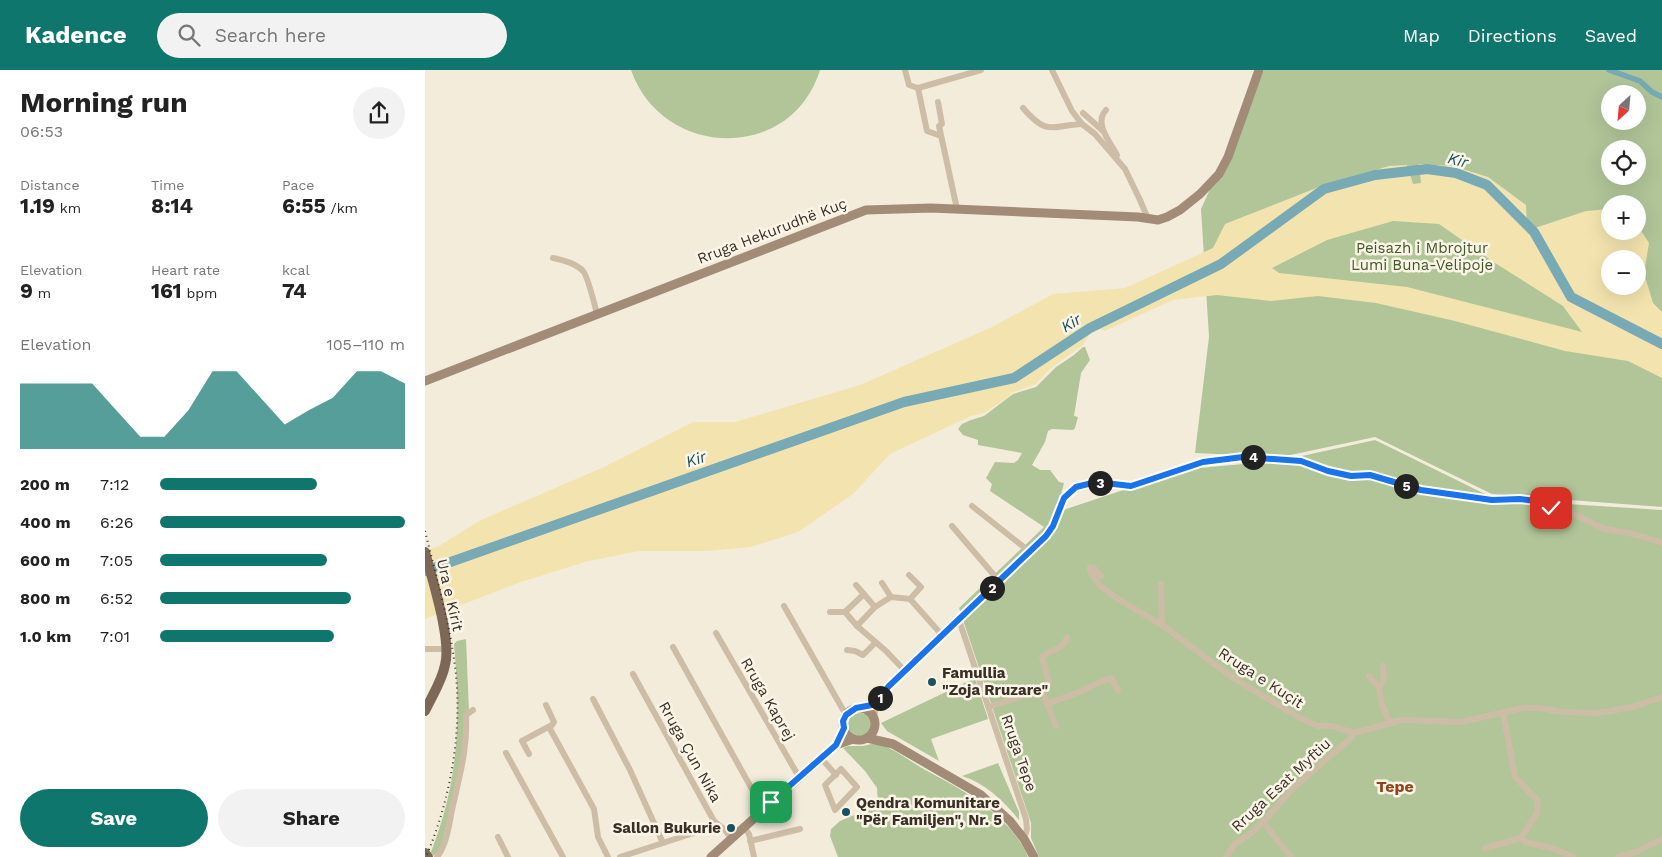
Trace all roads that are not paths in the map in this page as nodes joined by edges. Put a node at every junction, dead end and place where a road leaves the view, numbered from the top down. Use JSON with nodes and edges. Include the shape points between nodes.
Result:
{"nodes":[{"id":1,"x":905,"y":70,"type":"edge"},
{"id":2,"x":981,"y":70,"type":"edge"},
{"id":3,"x":1052,"y":70,"type":"edge"},
{"id":4,"x":1259,"y":70,"type":"edge"},
{"id":5,"x":918,"y":88,"type":"junction"},
{"id":6,"x":938,"y":102,"type":"dead end"},
{"id":7,"x":1023,"y":108,"type":"dead end"},
{"id":8,"x":1106,"y":110,"type":"dead end"},
{"id":9,"x":1083,"y":113,"type":"dead end"},
{"id":10,"x":1082,"y":124,"type":"junction"},
{"id":11,"x":1104,"y":132,"type":"junction"},
{"id":12,"x":941,"y":136,"type":"junction"},
{"id":13,"x":1121,"y":163,"type":"junction"},
{"id":14,"x":957,"y":209,"type":"junction"},
{"id":15,"x":1148,"y":219,"type":"junction"},
{"id":16,"x":553,"y":258,"type":"dead end"},
{"id":17,"x":597,"y":314,"type":"junction"},
{"id":18,"x":425,"y":381,"type":"edge"},
{"id":19,"x":972,"y":506,"type":"dead end"},
{"id":20,"x":952,"y":526,"type":"dead end"},
{"id":21,"x":1662,"y":544,"type":"edge"},
{"id":22,"x":425,"y":552,"type":"edge"},
{"id":23,"x":1030,"y":552,"type":"junction"},
{"id":24,"x":909,"y":576,"type":"dead end"},
{"id":25,"x":1101,"y":576,"type":"dead end"},
{"id":26,"x":882,"y":582,"type":"dead end"},
{"id":27,"x":999,"y":582,"type":"junction"},
{"id":28,"x":1161,"y":584,"type":"dead end"},
{"id":29,"x":856,"y":585,"type":"dead end"},
{"id":30,"x":864,"y":594,"type":"junction"},
{"id":31,"x":891,"y":597,"type":"junction"},
{"id":32,"x":910,"y":599,"type":"junction"},
{"id":33,"x":784,"y":606,"type":"dead end"},
{"id":34,"x":875,"y":607,"type":"junction"},
{"id":35,"x":830,"y":612,"type":"dead end"},
{"id":36,"x":845,"y":612,"type":"junction"},
{"id":37,"x":959,"y":620,"type":"junction"},
{"id":38,"x":1162,"y":625,"type":"junction"},
{"id":39,"x":857,"y":626,"type":"junction"},
{"id":40,"x":716,"y":633,"type":"dead end"},
{"id":41,"x":942,"y":635,"type":"junction"},
{"id":42,"x":1067,"y":637,"type":"dead end"},
{"id":43,"x":875,"y":643,"type":"junction"},
{"id":44,"x":447,"y":647,"type":"junction"},
{"id":45,"x":673,"y":647,"type":"dead end"},
{"id":46,"x":425,"y":649,"type":"edge"},
{"id":47,"x":847,"y":650,"type":"dead end"},
{"id":48,"x":1383,"y":666,"type":"dead end"},
{"id":49,"x":905,"y":671,"type":"junction"},
{"id":50,"x":633,"y":674,"type":"dead end"},
{"id":51,"x":1369,"y":676,"type":"dead end"},
{"id":52,"x":1379,"y":688,"type":"junction"},
{"id":53,"x":1042,"y":690,"type":"junction"},
{"id":54,"x":1118,"y":690,"type":"dead end"},
{"id":55,"x":1662,"y":697,"type":"edge"},
{"id":56,"x":593,"y":698,"type":"dead end"},
{"id":57,"x":877,"y":701,"type":"junction"},
{"id":58,"x":1047,"y":704,"type":"junction"},
{"id":59,"x":546,"y":705,"type":"dead end"},
{"id":60,"x":989,"y":707,"type":"junction"},
{"id":61,"x":861,"y":708,"type":"junction"},
{"id":62,"x":473,"y":710,"type":"dead end"},
{"id":63,"x":425,"y":711,"type":"edge"},
{"id":64,"x":1503,"y":712,"type":"junction"},
{"id":65,"x":846,"y":715,"type":"junction"},
{"id":66,"x":875,"y":720,"type":"junction"},
{"id":67,"x":1390,"y":722,"type":"junction"},
{"id":68,"x":1056,"y":726,"type":"dead end"},
{"id":69,"x":549,"y":727,"type":"junction"},
{"id":70,"x":844,"y":728,"type":"junction"},
{"id":71,"x":1354,"y":734,"type":"junction"},
{"id":72,"x":867,"y":738,"type":"junction"},
{"id":73,"x":853,"y":739,"type":"junction"},
{"id":74,"x":889,"y":742,"type":"junction"},
{"id":75,"x":836,"y":745,"type":"junction"},
{"id":76,"x":506,"y":753,"type":"dead end"},
{"id":77,"x":529,"y":754,"type":"dead end"},
{"id":78,"x":821,"y":758,"type":"junction"},
{"id":79,"x":836,"y":775,"type":"junction"},
{"id":80,"x":799,"y":777,"type":"junction"},
{"id":81,"x":763,"y":809,"type":"junction"},
{"id":82,"x":1263,"y":822,"type":"junction"},
{"id":83,"x":718,"y":825,"type":"junction"},
{"id":84,"x":743,"y":826,"type":"junction"},
{"id":85,"x":801,"y":829,"type":"dead end"},
{"id":86,"x":497,"y":837,"type":"dead end"},
{"id":87,"x":731,"y":838,"type":"junction"},
{"id":88,"x":1521,"y":838,"type":"junction"},
{"id":89,"x":1024,"y":839,"type":"junction"},
{"id":90,"x":1662,"y":839,"type":"edge"},
{"id":91,"x":750,"y":841,"type":"junction"},
{"id":92,"x":663,"y":843,"type":"junction"},
{"id":93,"x":1485,"y":848,"type":"dead end"},
{"id":94,"x":425,"y":853,"type":"edge"},
{"id":95,"x":428,"y":857,"type":"edge"},
{"id":96,"x":437,"y":857,"type":"edge"},
{"id":97,"x":508,"y":857,"type":"edge"},
{"id":98,"x":563,"y":857,"type":"edge"},
{"id":99,"x":608,"y":857,"type":"edge"},
{"id":100,"x":620,"y":857,"type":"edge"},
{"id":101,"x":711,"y":857,"type":"edge"},
{"id":102,"x":753,"y":857,"type":"edge"},
{"id":103,"x":1034,"y":857,"type":"edge"},
{"id":104,"x":1226,"y":857,"type":"edge"},
{"id":105,"x":1291,"y":857,"type":"edge"},
{"id":106,"x":1573,"y":857,"type":"edge"},
{"id":107,"x":1618,"y":857,"type":"edge"}],
"edges":[{"from":1,"to":5,"type":"street","via":[[909,84]]},
{"from":2,"to":5,"type":"street"},
{"from":3,"to":10,"type":"street"},
{"from":4,"to":15,"type":"street","name":"Rruga Hekurudhë Kuç","via":[[1219,174],[1180,210],[1163,219]]},
{"from":5,"to":12,"type":"street","via":[[927,132]]},
{"from":6,"to":12,"type":"street"},
{"from":7,"to":10,"type":"street","via":[[1033,120],[1049,128]]},
{"from":8,"to":11,"type":"street","via":[[1102,118]]},
{"from":9,"to":11,"type":"street"},
{"from":10,"to":13,"type":"street"},
{"from":11,"to":13,"type":"street"},
{"from":12,"to":14,"type":"street"},
{"from":13,"to":15,"type":"street"},
{"from":14,"to":15,"type":"street","name":"Rruga Hekurudhë Kuç"},
{"from":14,"to":17,"type":"street","name":"Rruga Hekurudhë Kuç","via":[[877,208],[860,212]]},
{"from":16,"to":17,"type":"street","via":[[575,265],[585,273]]},
{"from":17,"to":18,"type":"street","name":"Rruga Hekurudhë Kuç"},
{"from":19,"to":23,"type":"street"},
{"from":20,"to":27,"type":"street"},
{"from":21,"to":23,"type":"street","via":[[1634,534],[1605,529],[1536,501],[1492,500],[1421,490],[1370,475],[1328,471],[1301,461],[1243,457],[1211,460],[1131,486],[1089,483],[1076,487],[1064,498],[1050,531]]},
{"from":22,"to":44,"type":"main road","name":"Ura e Kirit"},
{"from":23,"to":27,"type":"street"},
{"from":24,"to":32,"type":"street","via":[[921,587]]},
{"from":25,"to":38,"type":"street","name":"Rruga e Kuçit","via":[[1090,567],[1099,585]]},
{"from":26,"to":31,"type":"street"},
{"from":27,"to":37,"type":"street"},
{"from":28,"to":38,"type":"street"},
{"from":29,"to":30,"type":"street"},
{"from":30,"to":34,"type":"street"},
{"from":30,"to":36,"type":"street"},
{"from":31,"to":32,"type":"street"},
{"from":31,"to":34,"type":"street"},
{"from":32,"to":41,"type":"street"},
{"from":33,"to":65,"type":"street"},
{"from":34,"to":39,"type":"street"},
{"from":35,"to":36,"type":"street"},
{"from":36,"to":39,"type":"street"},
{"from":37,"to":41,"type":"street"},
{"from":37,"to":60,"type":"street","name":"Rruga Tepe"},
{"from":38,"to":71,"type":"street","name":"Rruga e Kuçit","via":[[1221,670],[1288,712],[1318,726]]},
{"from":39,"to":43,"type":"street"},
{"from":40,"to":80,"type":"street","name":"Rruga Kaprej"},
{"from":41,"to":49,"type":"street"},
{"from":42,"to":53,"type":"street","via":[[1061,647],[1042,657],[1049,683]]},
{"from":43,"to":47,"type":"street","via":[[863,654]]},
{"from":43,"to":49,"type":"street"},
{"from":44,"to":46,"type":"street"},
{"from":44,"to":63,"type":"main road","via":[[445,666]]},
{"from":45,"to":81,"type":"street"},
{"from":48,"to":52,"type":"street","via":[[1384,679]]},
{"from":49,"to":57,"type":"street"},
{"from":50,"to":83,"type":"street","name":"Rruga Çun Nika"},
{"from":51,"to":52,"type":"street"},
{"from":52,"to":67,"type":"street"},
{"from":53,"to":58,"type":"street"},
{"from":53,"to":60,"type":"street"},
{"from":54,"to":58,"type":"street","via":[[1111,678]]},
{"from":55,"to":64,"type":"street","via":[[1598,713],[1531,708]]},
{"from":56,"to":92,"type":"street"},
{"from":57,"to":61,"type":"street"},
{"from":57,"to":66,"type":"street"},
{"from":58,"to":68,"type":"street"},
{"from":59,"to":69,"type":"street","via":[[553,722]]},
{"from":60,"to":89,"type":"street","name":"Rruga Tepe","via":[[1026,819]]},
{"from":61,"to":65,"type":"street"},
{"from":61,"to":66,"type":"street"},
{"from":62,"to":96,"type":"street","via":[[466,715],[460,778],[446,838]]},
{"from":64,"to":67,"type":"street","via":[[1461,722]]},
{"from":64,"to":88,"type":"street","via":[[1515,777],[1538,801],[1537,813]]},
{"from":65,"to":70,"type":"street"},
{"from":66,"to":72,"type":"street","via":[[875,729]]},
{"from":66,"to":74,"type":"street"},
{"from":67,"to":71,"type":"street"},
{"from":69,"to":77,"type":"street","via":[[522,741]]},
{"from":69,"to":99,"type":"street","via":[[594,809],[598,837]]},
{"from":70,"to":73,"type":"street"},
{"from":70,"to":75,"type":"street"},
{"from":71,"to":82,"type":"street","name":"Rruga Esat Myftiu","via":[[1294,787]]},
{"from":72,"to":73,"type":"street"},
{"from":72,"to":74,"type":"street"},
{"from":73,"to":75,"type":"street"},
{"from":74,"to":89,"type":"street","via":[[981,795],[1010,821]]},
{"from":75,"to":78,"type":"street"},
{"from":76,"to":98,"type":"street"},
{"from":78,"to":79,"type":"street"},
{"from":78,"to":80,"type":"street"},
{"from":79,"to":79,"type":"street","via":[[841,769],[857,787],[835,810],[825,785]]},
{"from":80,"to":81,"type":"street"},
{"from":81,"to":84,"type":"street"},
{"from":82,"to":104,"type":"street","name":"Rruga Esat Myftiu","via":[[1234,845]]},
{"from":82,"to":105,"type":"street"},
{"from":83,"to":87,"type":"street","name":"Rruga Çun Nika"},
{"from":83,"to":92,"type":"street"},
{"from":84,"to":87,"type":"street"},
{"from":84,"to":91,"type":"street"},
{"from":85,"to":91,"type":"street"},
{"from":86,"to":97,"type":"street"},
{"from":87,"to":101,"type":"street"},
{"from":88,"to":93,"type":"street"},
{"from":88,"to":106,"type":"street"},
{"from":89,"to":103,"type":"street"},
{"from":90,"to":107,"type":"street"},
{"from":91,"to":102,"type":"street"},
{"from":92,"to":100,"type":"street"},
{"from":94,"to":95,"type":"main road"}]}
